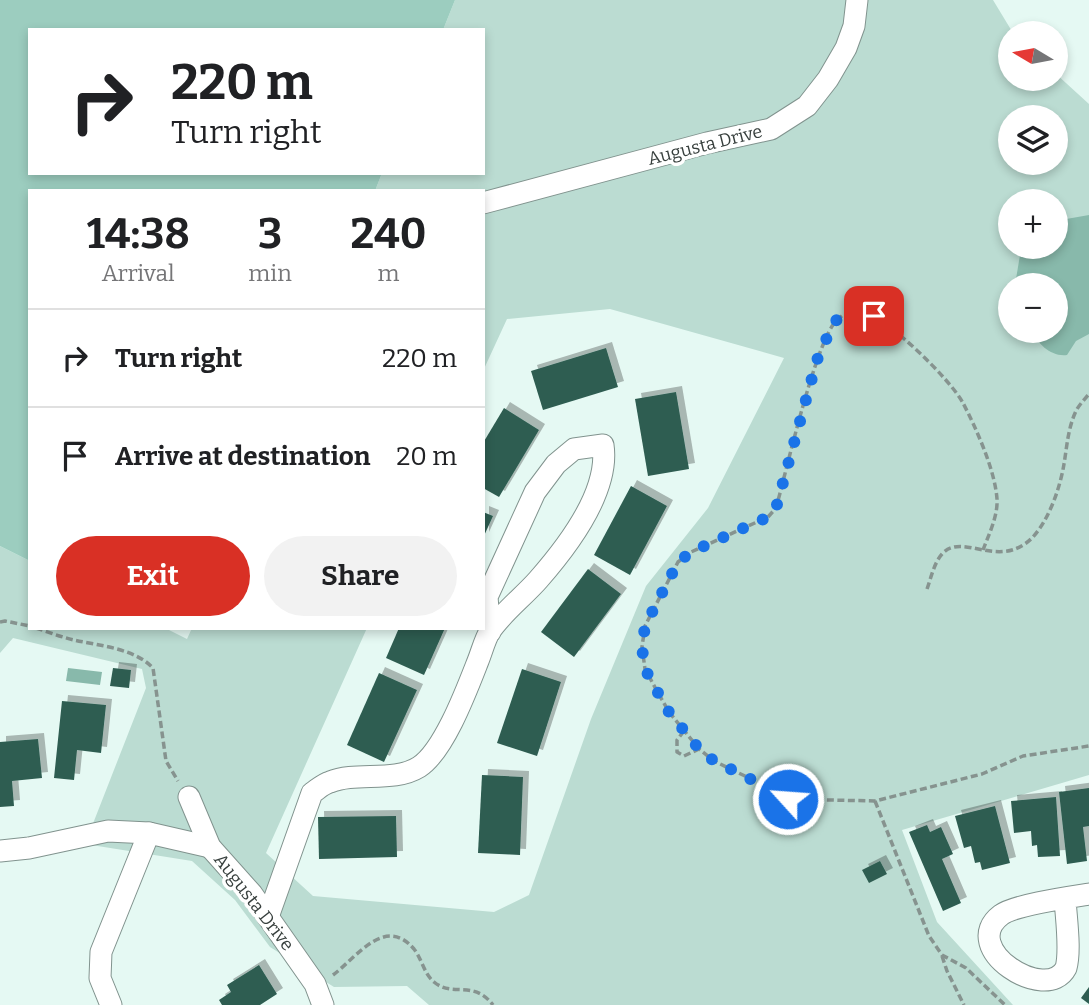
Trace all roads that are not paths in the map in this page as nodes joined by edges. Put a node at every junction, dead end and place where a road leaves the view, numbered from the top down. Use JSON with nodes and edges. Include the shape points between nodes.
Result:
{"nodes":[{"id":1,"x":857,"y":0,"type":"edge"},
{"id":2,"x":485,"y":202,"type":"edge"},
{"id":3,"x":490,"y":632,"type":"junction"},
{"id":4,"x":189,"y":797,"type":"road end"},
{"id":5,"x":149,"y":833,"type":"junction"},
{"id":6,"x":210,"y":847,"type":"junction"},
{"id":7,"x":0,"y":851,"type":"edge"},
{"id":8,"x":1089,"y":894,"type":"edge"},
{"id":9,"x":1065,"y":898,"type":"junction"},
{"id":10,"x":268,"y":917,"type":"junction"},
{"id":11,"x":111,"y":1005,"type":"edge"},
{"id":12,"x":324,"y":1005,"type":"edge"}],
"edges":[{"from":1,"to":2,"type":"street","name":"Augusta Drive","via":[[850,37],[828,79],[807,106],[771,129]]},
{"from":3,"to":3,"type":"street","via":[[578,528],[599,483],[603,445],[575,449],[556,464],[535,492],[487,597]]},
{"from":3,"to":10,"type":"street","via":[[439,746],[419,767],[327,782],[312,793]]},
{"from":4,"to":6,"type":"street","name":"Augusta Drive"},
{"from":5,"to":6,"type":"street"},
{"from":5,"to":7,"type":"street","via":[[108,831]]},
{"from":5,"to":11,"type":"street","via":[[101,952],[100,978]]},
{"from":6,"to":10,"type":"street","name":"Augusta Drive"},
{"from":8,"to":9,"type":"street"},
{"from":9,"to":9,"type":"street","via":[[1002,914],[993,923],[987,936],[994,959],[1020,985],[1047,990],[1062,976],[1067,964]]},
{"from":10,"to":12,"type":"street","name":"Augusta Drive","via":[[316,984]]}]}
